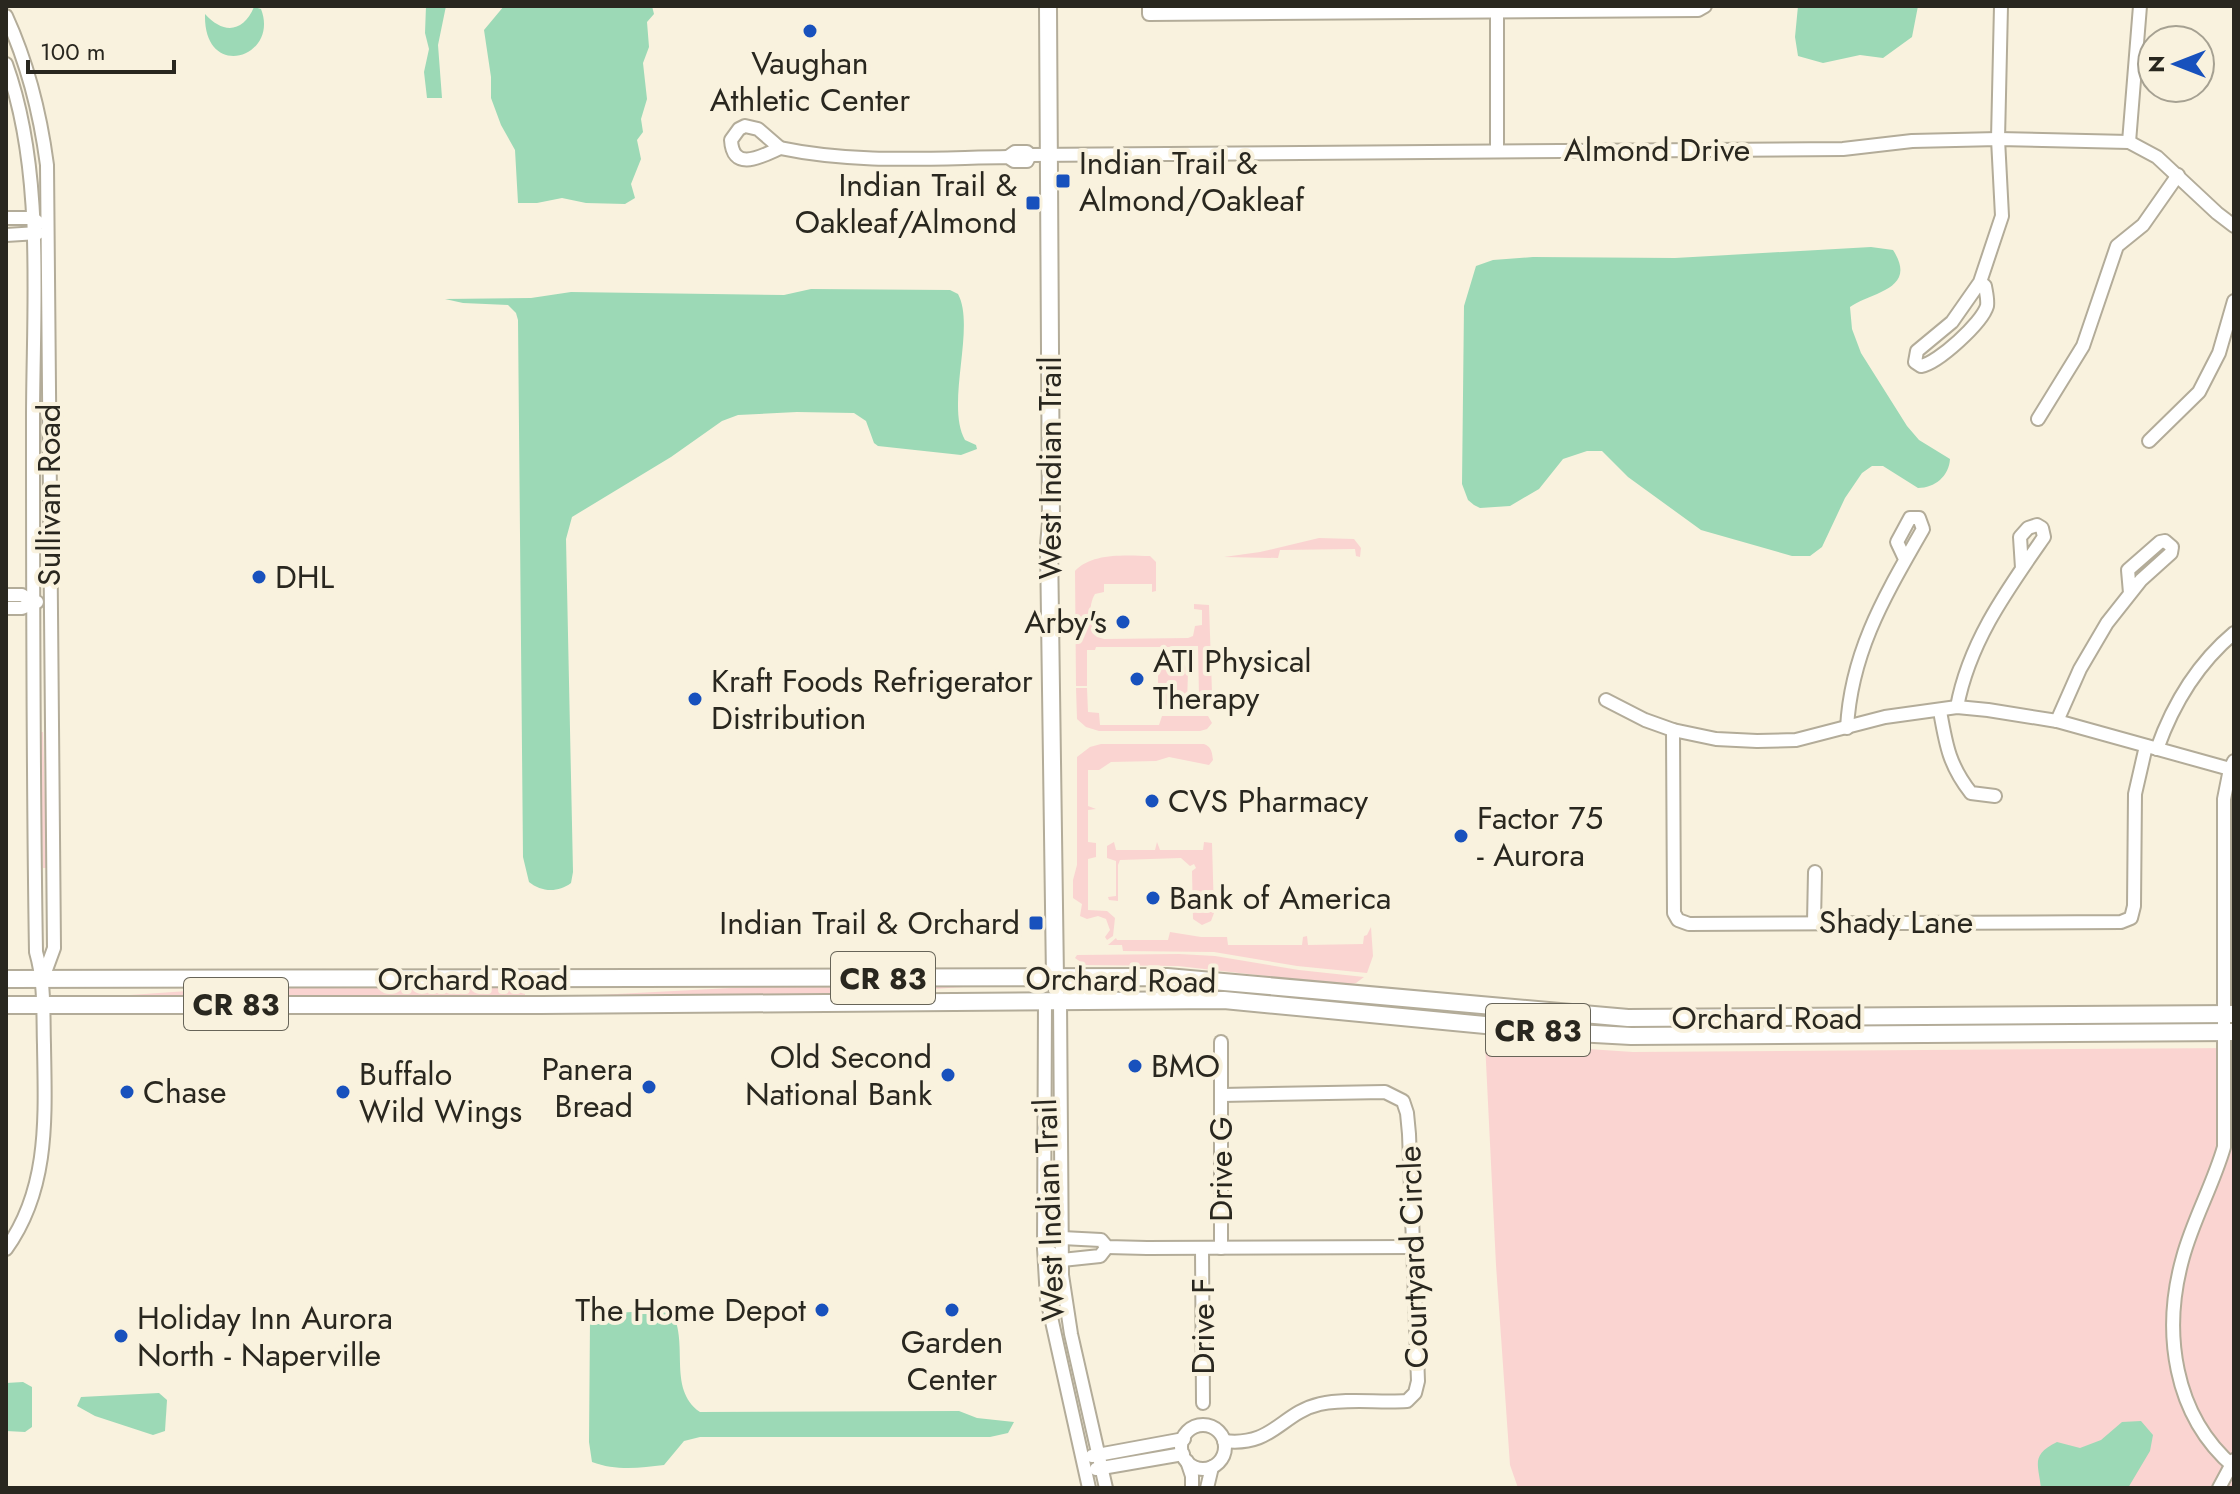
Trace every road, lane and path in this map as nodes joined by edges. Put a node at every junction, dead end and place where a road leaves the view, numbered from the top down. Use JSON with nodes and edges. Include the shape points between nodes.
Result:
{"nodes":[{"id":1,"x":1048,"y":6,"type":"edge"},
{"id":2,"x":1705,"y":6,"type":"edge"},
{"id":3,"x":2001,"y":6,"type":"edge"},
{"id":4,"x":2140,"y":6,"type":"edge"},
{"id":5,"x":1580,"y":9,"type":"edge"},
{"id":6,"x":1149,"y":10,"type":"edge"},
{"id":7,"x":1497,"y":12,"type":"junction"},
{"id":8,"x":6,"y":16,"type":"edge"},
{"id":9,"x":6,"y":64,"type":"edge"},
{"id":10,"x":1998,"y":139,"type":"junction"},
{"id":11,"x":2129,"y":142,"type":"junction"},
{"id":12,"x":780,"y":148,"type":"dead end"},
{"id":13,"x":1497,"y":151,"type":"junction"},
{"id":14,"x":1048,"y":154,"type":"junction"},
{"id":15,"x":2178,"y":175,"type":"junction"},
{"id":16,"x":6,"y":218,"type":"edge"},
{"id":17,"x":33,"y":218,"type":"junction"},
{"id":18,"x":2234,"y":226,"type":"edge"},
{"id":19,"x":48,"y":229,"type":"junction"},
{"id":20,"x":6,"y":235,"type":"edge"},
{"id":21,"x":33,"y":235,"type":"junction"},
{"id":22,"x":1980,"y":282,"type":"junction"},
{"id":23,"x":2234,"y":301,"type":"edge"},
{"id":24,"x":2038,"y":419,"type":"dead end"},
{"id":25,"x":2149,"y":441,"type":"dead end"},
{"id":26,"x":1905,"y":559,"type":"dead end"},
{"id":27,"x":2022,"y":568,"type":"dead end"},
{"id":28,"x":2130,"y":593,"type":"dead end"},
{"id":29,"x":6,"y":595,"type":"edge"},
{"id":30,"x":33,"y":602,"type":"junction"},
{"id":31,"x":49,"y":602,"type":"junction"},
{"id":32,"x":6,"y":608,"type":"edge"},
{"id":33,"x":2234,"y":633,"type":"edge"},
{"id":34,"x":1606,"y":700,"type":"dead end"},
{"id":35,"x":1957,"y":707,"type":"junction"},
{"id":36,"x":1940,"y":711,"type":"junction"},
{"id":37,"x":2057,"y":721,"type":"junction"},
{"id":38,"x":1847,"y":728,"type":"junction"},
{"id":39,"x":1673,"y":730,"type":"junction"},
{"id":40,"x":2151,"y":748,"type":"junction"},
{"id":41,"x":2232,"y":765,"type":"edge"},
{"id":42,"x":1995,"y":796,"type":"dead end"},
{"id":43,"x":1815,"y":872,"type":"dead end"},
{"id":44,"x":1814,"y":922,"type":"junction"},
{"id":45,"x":43,"y":978,"type":"junction"},
{"id":46,"x":1055,"y":978,"type":"junction"},
{"id":47,"x":6,"y":979,"type":"edge"},
{"id":48,"x":1052,"y":1000,"type":"junction"},
{"id":49,"x":6,"y":1005,"type":"edge"},
{"id":50,"x":43,"y":1006,"type":"junction"},
{"id":51,"x":2229,"y":1014,"type":"edge"},
{"id":52,"x":2229,"y":1032,"type":"edge"},
{"id":53,"x":1221,"y":1042,"type":"dead end"},
{"id":54,"x":1222,"y":1095,"type":"junction"},
{"id":55,"x":1062,"y":1238,"type":"junction"},
{"id":56,"x":1107,"y":1247,"type":"junction"},
{"id":57,"x":1413,"y":1247,"type":"junction"},
{"id":58,"x":1044,"y":1248,"type":"junction"},
{"id":59,"x":1202,"y":1248,"type":"junction"},
{"id":60,"x":1221,"y":1248,"type":"junction"},
{"id":61,"x":6,"y":1249,"type":"edge"},
{"id":62,"x":1062,"y":1260,"type":"junction"},
{"id":63,"x":1203,"y":1403,"type":"dead end"},
{"id":64,"x":1184,"y":1439,"type":"junction"},
{"id":65,"x":1224,"y":1441,"type":"junction"},
{"id":66,"x":1185,"y":1457,"type":"junction"},
{"id":67,"x":1100,"y":1461,"type":"junction"},
{"id":68,"x":1083,"y":1464,"type":"junction"},
{"id":69,"x":2233,"y":1464,"type":"edge"},
{"id":70,"x":1212,"y":1467,"type":"junction"},
{"id":71,"x":1089,"y":1488,"type":"edge"},
{"id":72,"x":1106,"y":1488,"type":"edge"},
{"id":73,"x":1192,"y":1488,"type":"edge"},
{"id":74,"x":1207,"y":1488,"type":"edge"},
{"id":75,"x":2219,"y":1488,"type":"edge"}],
"edges":[{"from":1,"to":14,"type":"main road","name":"West Indian Trail"},
{"from":2,"to":5,"type":"street"},
{"from":3,"to":10,"type":"street"},
{"from":4,"to":11,"type":"street"},
{"from":5,"to":7,"type":"street"},
{"from":6,"to":7,"type":"street"},
{"from":7,"to":13,"type":"street"},
{"from":8,"to":19,"type":"street","name":"Sullivan Road","via":[[26,63],[41,124]]},
{"from":9,"to":17,"type":"street","name":"Sullivan Road","via":[[22,118]]},
{"from":10,"to":11,"type":"street","name":"Almond Drive"},
{"from":10,"to":13,"type":"street","name":"Almond Drive","via":[[1843,149]]},
{"from":10,"to":22,"type":"street","via":[[2002,216]]},
{"from":11,"to":15,"type":"street","name":"Almond Drive"},
{"from":12,"to":14,"type":"street","name":"Almond Drive","via":[[862,160]]},
{"from":13,"to":14,"type":"street","name":"Almond Drive"},
{"from":14,"to":46,"type":"main road","name":"West Indian Trail"},
{"from":15,"to":18,"type":"street","name":"Almond Drive"},
{"from":15,"to":24,"type":"street","via":[[2143,225],[2117,246],[2083,346]]},
{"from":16,"to":17,"type":"street"},
{"from":17,"to":19,"type":"street"},
{"from":17,"to":21,"type":"street","name":"Sullivan Road"},
{"from":19,"to":21,"type":"street"},
{"from":19,"to":31,"type":"street","name":"Sullivan Road"},
{"from":20,"to":21,"type":"street"},
{"from":21,"to":30,"type":"street","name":"Sullivan Road"},
{"from":22,"to":22,"type":"street","via":[[1952,322],[1917,351],[1915,362],[1928,365],[1979,318],[1987,305]]},
{"from":23,"to":25,"type":"street","via":[[2219,353],[2199,392]]},
{"from":26,"to":38,"type":"street","via":[[1860,657],[1849,692]]},
{"from":27,"to":35,"type":"street","via":[[1975,646]]},
{"from":28,"to":37,"type":"street","via":[[2094,645]]},
{"from":29,"to":30,"type":"street","via":[[22,595]]},
{"from":30,"to":31,"type":"street"},
{"from":30,"to":32,"type":"street"},
{"from":30,"to":45,"type":"street","name":"Sullivan Road","via":[[36,952]]},
{"from":31,"to":45,"type":"street","name":"Sullivan Road","via":[[54,948]]},
{"from":33,"to":40,"type":"street","via":[[2213,651],[2184,691]]},
{"from":34,"to":39,"type":"street"},
{"from":35,"to":36,"type":"street"},
{"from":35,"to":37,"type":"street"},
{"from":36,"to":38,"type":"street"},
{"from":36,"to":42,"type":"street","via":[[1948,756],[1959,778],[1971,793]]},
{"from":37,"to":40,"type":"street"},
{"from":38,"to":39,"type":"street","via":[[1796,740],[1757,741]]},
{"from":39,"to":44,"type":"street","name":"Shady Lane","via":[[1673,899],[1678,920]]},
{"from":40,"to":41,"type":"street"},
{"from":40,"to":44,"type":"street","name":"Shady Lane","via":[[2135,794],[2131,918]]},
{"from":41,"to":51,"type":"street","via":[[2224,799]]},
{"from":43,"to":44,"type":"street"},
{"from":45,"to":46,"type":"main road","name":"Orchard Road","number":"CR 83"},
{"from":45,"to":47,"type":"main road","name":"Orchard Road","number":"CR 83"},
{"from":45,"to":50,"type":"street","name":"Sullivan Road"},
{"from":46,"to":48,"type":"main road","name":"West Indian Trail"},
{"from":46,"to":51,"type":"main road","name":"Orchard Road","number":"CR 83","via":[[1218,980],[1628,1018]]},
{"from":48,"to":50,"type":"main road","name":"Orchard Road","number":"CR 83"},
{"from":48,"to":52,"type":"main road","name":"Orchard Road","number":"CR 83","via":[[1247,1001],[1631,1036]]},
{"from":48,"to":55,"type":"street","name":"West Indian Trail"},
{"from":48,"to":58,"type":"street","name":"West Indian Trail"},
{"from":49,"to":50,"type":"main road","name":"Orchard Road","number":"CR 83"},
{"from":50,"to":61,"type":"street","name":"Sullivan Road","via":[[43,1150],[31,1202]]},
{"from":51,"to":52,"type":"street"},
{"from":52,"to":69,"type":"street","via":[[2224,1147],[2183,1256],[2172,1324],[2183,1394],[2205,1434]]},
{"from":53,"to":54,"type":"street","name":"Drive G"},
{"from":54,"to":57,"type":"street","name":"Courtyard Circle","via":[[1385,1092],[1398,1097],[1407,1113]]},
{"from":54,"to":60,"type":"street","name":"Drive G"},
{"from":55,"to":56,"type":"street","via":[[1101,1240]]},
{"from":55,"to":58,"type":"street"},
{"from":55,"to":62,"type":"street","name":"West Indian Trail"},
{"from":56,"to":59,"type":"street"},
{"from":56,"to":62,"type":"street","via":[[1100,1256]]},
{"from":57,"to":60,"type":"street"},
{"from":57,"to":65,"type":"street","name":"Courtyard Circle","via":[[1418,1381],[1412,1398],[1319,1405],[1267,1435],[1239,1443]]},
{"from":58,"to":62,"type":"street"},
{"from":58,"to":68,"type":"street","name":"West Indian Trail","via":[[1051,1322]]},
{"from":59,"to":60,"type":"street"},
{"from":59,"to":63,"type":"street","name":"Drive F"},
{"from":62,"to":67,"type":"street","name":"West Indian Trail","via":[[1071,1334]]},
{"from":64,"to":65,"type":"street","via":[[1202,1425],[1212,1426]]},
{"from":64,"to":66,"type":"street"},
{"from":64,"to":67,"type":"street"},
{"from":65,"to":70,"type":"street","via":[[1223,1457]]},
{"from":66,"to":67,"type":"street"},
{"from":66,"to":70,"type":"street","via":[[1201,1469]]},
{"from":66,"to":73,"type":"street"},
{"from":67,"to":68,"type":"street"},
{"from":67,"to":72,"type":"street","name":"West Indian Trail"},
{"from":68,"to":71,"type":"street","name":"West Indian Trail"},
{"from":69,"to":75,"type":"street"},
{"from":70,"to":74,"type":"street"}]}
